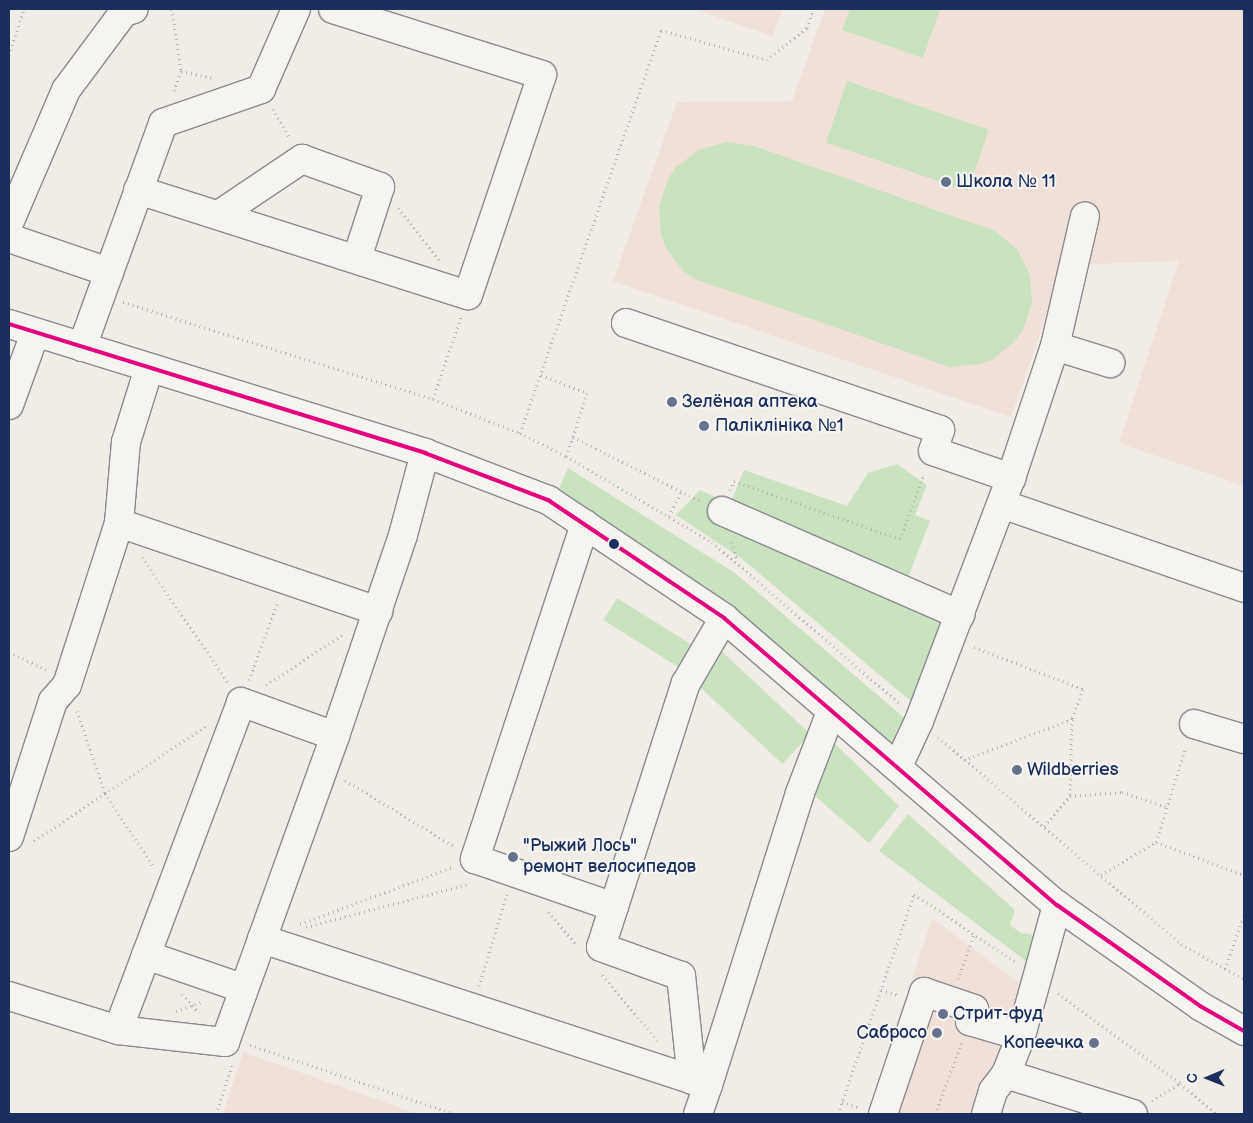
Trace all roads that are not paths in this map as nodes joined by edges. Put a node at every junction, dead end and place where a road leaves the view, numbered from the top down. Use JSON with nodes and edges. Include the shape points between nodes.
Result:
{"nodes":[{"id":1,"x":134,"y":9,"type":"edge"},
{"id":2,"x":296,"y":9,"type":"edge"},
{"id":3,"x":333,"y":9,"type":"edge"},
{"id":4,"x":138,"y":190,"type":"junction"},
{"id":5,"x":220,"y":214,"type":"junction"},
{"id":6,"x":1085,"y":216,"type":"dead end"},
{"id":7,"x":9,"y":223,"type":"edge"},
{"id":8,"x":9,"y":238,"type":"edge"},
{"id":9,"x":357,"y":258,"type":"junction"},
{"id":10,"x":105,"y":284,"type":"junction"},
{"id":11,"x":626,"y":323,"type":"dead end"},
{"id":12,"x":9,"y":324,"type":"edge"},
{"id":13,"x":35,"y":332,"type":"junction"},
{"id":14,"x":1055,"y":346,"type":"junction"},
{"id":15,"x":82,"y":347,"type":"junction"},
{"id":16,"x":1110,"y":364,"type":"dead end"},
{"id":17,"x":149,"y":368,"type":"junction"},
{"id":18,"x":9,"y":405,"type":"edge"},
{"id":19,"x":425,"y":453,"type":"junction"},
{"id":20,"x":1011,"y":478,"type":"junction"},
{"id":21,"x":1002,"y":504,"type":"junction"},
{"id":22,"x":722,"y":512,"type":"road end"},
{"id":23,"x":119,"y":523,"type":"junction"},
{"id":24,"x":585,"y":524,"type":"junction"},
{"id":25,"x":1244,"y":588,"type":"edge"},
{"id":26,"x":378,"y":611,"type":"junction"},
{"id":27,"x":724,"y":618,"type":"junction"},
{"id":28,"x":955,"y":626,"type":"junction"},
{"id":29,"x":831,"y":712,"type":"junction"},
{"id":30,"x":1194,"y":724,"type":"road end"},
{"id":31,"x":335,"y":736,"type":"junction"},
{"id":32,"x":1243,"y":736,"type":"edge"},
{"id":33,"x":898,"y":766,"type":"junction"},
{"id":34,"x":21,"y":839,"type":"edge"},
{"id":35,"x":1057,"y":905,"type":"junction"},
{"id":36,"x":614,"y":908,"type":"junction"},
{"id":37,"x":262,"y":939,"type":"junction"},
{"id":38,"x":146,"y":956,"type":"junction"},
{"id":39,"x":242,"y":988,"type":"junction"},
{"id":40,"x":9,"y":996,"type":"edge"},
{"id":41,"x":118,"y":1030,"type":"junction"},
{"id":42,"x":1244,"y":1031,"type":"edge"},
{"id":43,"x":1021,"y":1036,"type":"junction"},
{"id":44,"x":1006,"y":1074,"type":"junction"},
{"id":45,"x":700,"y":1083,"type":"junction"},
{"id":46,"x":698,"y":1114,"type":"edge"},
{"id":47,"x":883,"y":1114,"type":"edge"},
{"id":48,"x":986,"y":1114,"type":"edge"},
{"id":49,"x":1133,"y":1114,"type":"edge"}],
"edges":[{"from":1,"to":7,"type":"main road","via":[[124,12],[66,90]]},
{"from":2,"to":4,"type":"main road","via":[[261,89],[163,122]]},
{"from":3,"to":9,"type":"main road","via":[[542,76],[468,296]]},
{"from":4,"to":5,"type":"main road"},
{"from":4,"to":10,"type":"main road"},
{"from":5,"to":9,"type":"main road"},
{"from":5,"to":9,"type":"main road","via":[[302,159],[380,187]]},
{"from":6,"to":14,"type":"main road"},
{"from":8,"to":10,"type":"main road"},
{"from":10,"to":15,"type":"main road"},
{"from":11,"to":20,"type":"main road","via":[[940,430],[933,451]]},
{"from":12,"to":13,"type":"main road"},
{"from":13,"to":15,"type":"main road"},
{"from":13,"to":18,"type":"main road"},
{"from":14,"to":16,"type":"main road"},
{"from":14,"to":20,"type":"main road"},
{"from":15,"to":17,"type":"main road"},
{"from":17,"to":19,"type":"main road"},
{"from":17,"to":23,"type":"main road","via":[[126,442]]},
{"from":19,"to":24,"type":"main road","via":[[548,500]]},
{"from":19,"to":26,"type":"main road"},
{"from":20,"to":21,"type":"main road"},
{"from":21,"to":25,"type":"main road"},
{"from":21,"to":28,"type":"main road"},
{"from":22,"to":28,"type":"main road"},
{"from":23,"to":26,"type":"main road"},
{"from":23,"to":34,"type":"main road","via":[[67,685],[52,700]]},
{"from":24,"to":27,"type":"main road"},
{"from":24,"to":36,"type":"main road","via":[[476,870],[514,872]]},
{"from":26,"to":31,"type":"main road"},
{"from":27,"to":29,"type":"main road"},
{"from":27,"to":36,"type":"main road","via":[[686,683]]},
{"from":28,"to":33,"type":"main road"},
{"from":29,"to":33,"type":"main road"},
{"from":29,"to":45,"type":"main road"},
{"from":30,"to":32,"type":"main road"},
{"from":31,"to":37,"type":"main road"},
{"from":31,"to":38,"type":"main road","via":[[241,702]]},
{"from":33,"to":35,"type":"main road"},
{"from":35,"to":42,"type":"main road","via":[[1200,1006]]},
{"from":35,"to":43,"type":"main road"},
{"from":36,"to":45,"type":"main road","via":[[601,947],[681,976]]},
{"from":37,"to":39,"type":"main road"},
{"from":37,"to":45,"type":"main road"},
{"from":38,"to":39,"type":"main road"},
{"from":38,"to":41,"type":"main road"},
{"from":39,"to":41,"type":"main road","via":[[233,1042]]},
{"from":40,"to":41,"type":"main road"},
{"from":43,"to":44,"type":"main road"},
{"from":43,"to":47,"type":"main road","via":[[970,1021],[974,1009],[924,992]]},
{"from":44,"to":48,"type":"main road","via":[[993,1091]]},
{"from":44,"to":49,"type":"main road"},
{"from":45,"to":46,"type":"main road"}]}
